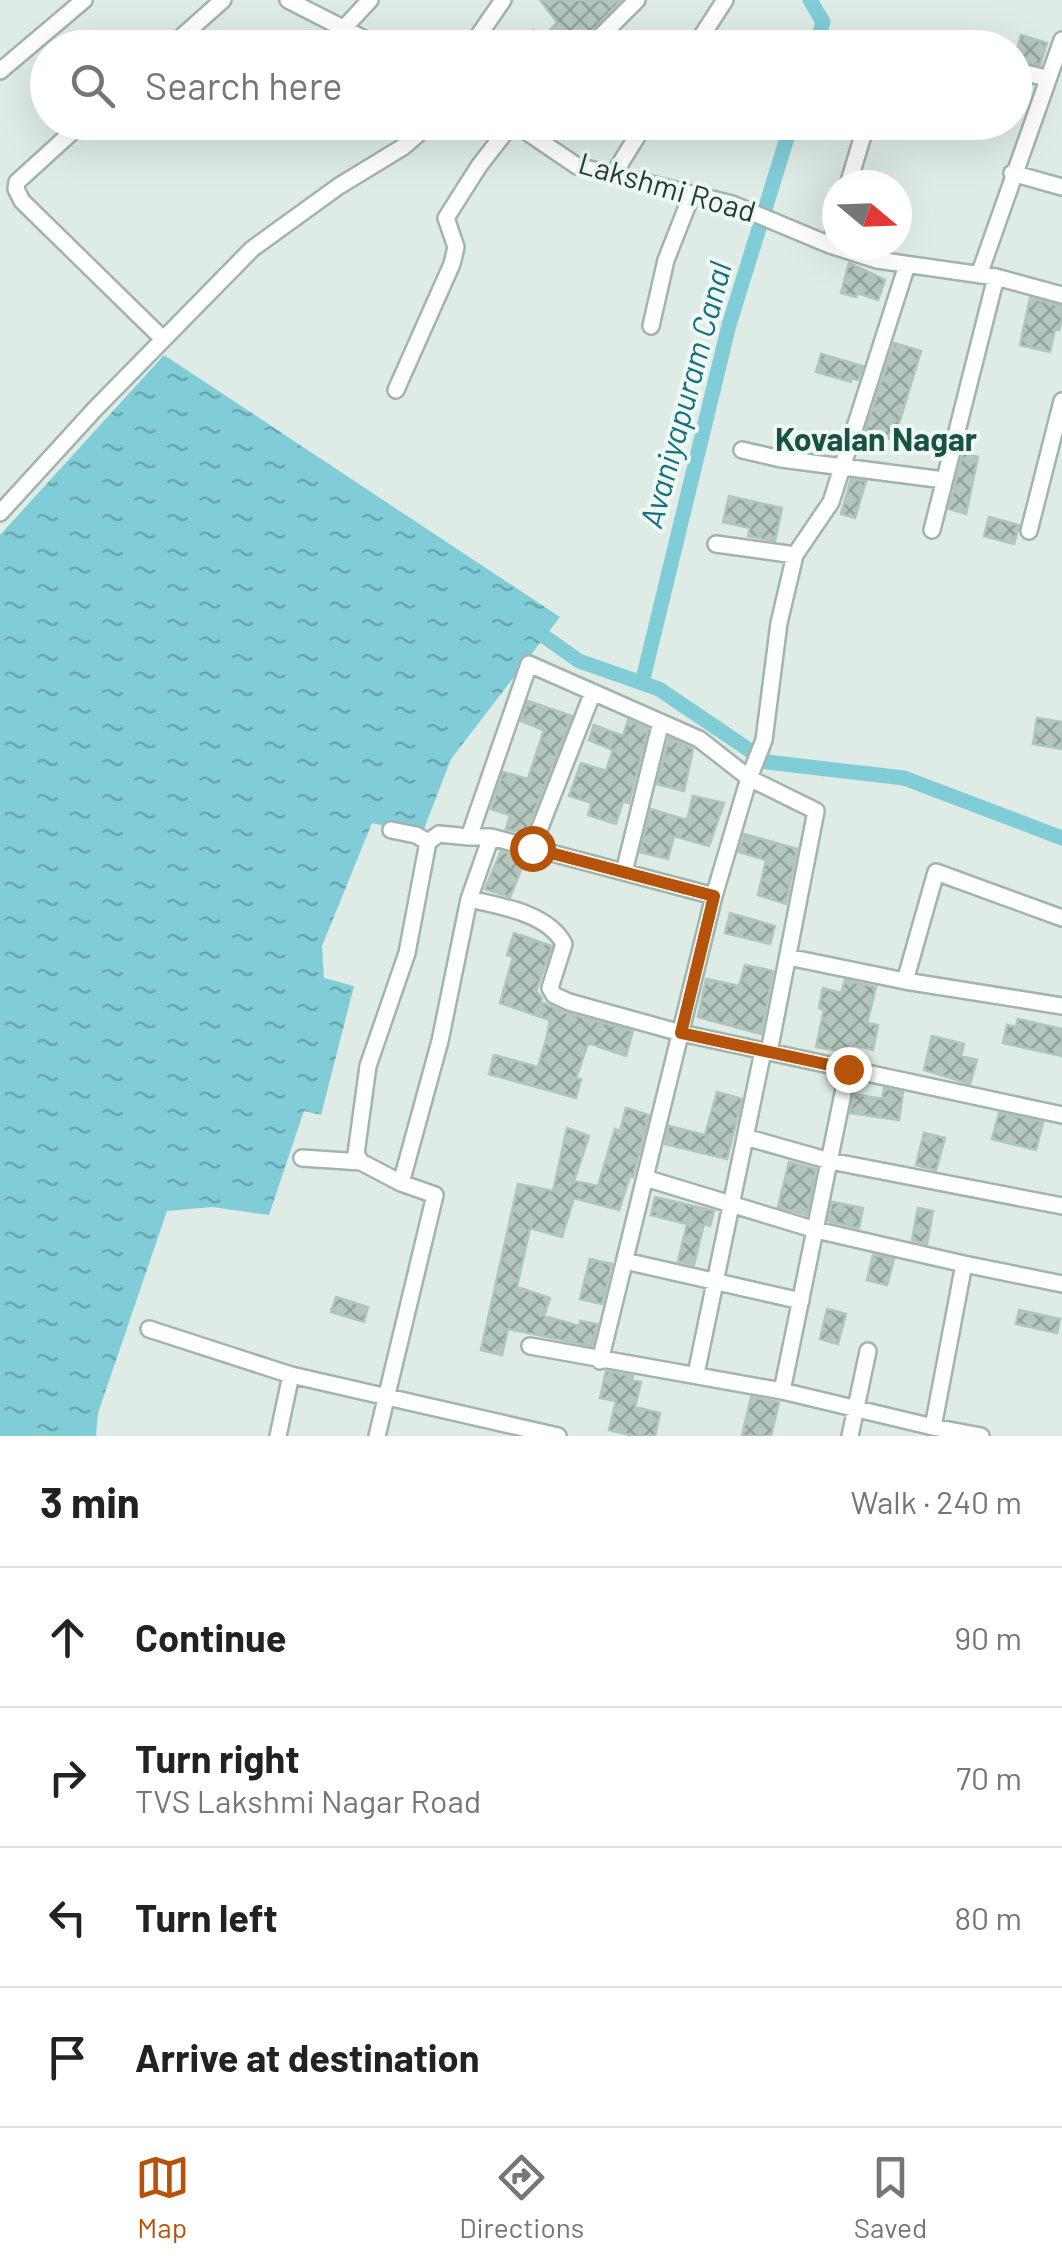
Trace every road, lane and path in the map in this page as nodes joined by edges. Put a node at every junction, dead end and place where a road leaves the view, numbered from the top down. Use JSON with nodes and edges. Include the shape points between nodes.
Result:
{"nodes":[{"id":1,"x":84,"y":0,"type":"edge"},
{"id":2,"x":223,"y":0,"type":"edge"},
{"id":3,"x":288,"y":0,"type":"edge"},
{"id":4,"x":370,"y":0,"type":"edge"},
{"id":5,"x":503,"y":0,"type":"edge"},
{"id":6,"x":638,"y":0,"type":"edge"},
{"id":7,"x":725,"y":0,"type":"edge"},
{"id":8,"x":344,"y":28,"type":"junction"},
{"id":9,"x":49,"y":30,"type":"edge"},
{"id":10,"x":189,"y":30,"type":"edge"},
{"id":11,"x":348,"y":30,"type":"edge"},
{"id":12,"x":479,"y":30,"type":"edge"},
{"id":13,"x":607,"y":30,"type":"edge"},
{"id":14,"x":706,"y":30,"type":"edge"},
{"id":15,"x":1062,"y":40,"type":"edge"},
{"id":16,"x":30,"y":46,"type":"edge"},
{"id":17,"x":0,"y":71,"type":"edge"},
{"id":18,"x":1032,"y":74,"type":"edge"},
{"id":19,"x":1046,"y":78,"type":"junction"},
{"id":20,"x":1032,"y":118,"type":"edge"},
{"id":21,"x":63,"y":140,"type":"edge"},
{"id":22,"x":411,"y":140,"type":"edge"},
{"id":23,"x":499,"y":140,"type":"edge"},
{"id":24,"x":538,"y":140,"type":"edge"},
{"id":25,"x":635,"y":140,"type":"edge"},
{"id":26,"x":862,"y":140,"type":"edge"},
{"id":27,"x":1024,"y":140,"type":"edge"},
{"id":28,"x":853,"y":170,"type":"edge"},
{"id":29,"x":1012,"y":174,"type":"junction"},
{"id":30,"x":613,"y":175,"type":"junction"},
{"id":31,"x":1062,"y":187,"type":"edge"},
{"id":32,"x":692,"y":194,"type":"junction"},
{"id":33,"x":822,"y":242,"type":"edge"},
{"id":34,"x":877,"y":260,"type":"edge"},
{"id":35,"x":907,"y":265,"type":"junction"},
{"id":36,"x":978,"y":275,"type":"junction"},
{"id":37,"x":996,"y":277,"type":"junction"},
{"id":38,"x":1062,"y":295,"type":"edge"},
{"id":39,"x":650,"y":326,"type":"dead end"},
{"id":40,"x":163,"y":340,"type":"junction"},
{"id":41,"x":396,"y":390,"type":"dead end"},
{"id":42,"x":1062,"y":401,"type":"edge"},
{"id":43,"x":742,"y":450,"type":"dead end"},
{"id":44,"x":842,"y":466,"type":"junction"},
{"id":45,"x":944,"y":480,"type":"junction"},
{"id":46,"x":0,"y":513,"type":"edge"},
{"id":47,"x":932,"y":530,"type":"dead end"},
{"id":48,"x":1029,"y":531,"type":"dead end"},
{"id":49,"x":716,"y":544,"type":"dead end"},
{"id":50,"x":796,"y":556,"type":"junction"},
{"id":51,"x":594,"y":692,"type":"junction"},
{"id":52,"x":661,"y":722,"type":"junction"},
{"id":53,"x":749,"y":778,"type":"junction"},
{"id":54,"x":391,"y":830,"type":"dead end"},
{"id":55,"x":470,"y":837,"type":"junction"},
{"id":56,"x":491,"y":837,"type":"junction"},
{"id":57,"x":428,"y":842,"type":"junction"},
{"id":58,"x":532,"y":848,"type":"junction"},
{"id":59,"x":624,"y":872,"type":"junction"},
{"id":60,"x":714,"y":896,"type":"junction"},
{"id":61,"x":470,"y":899,"type":"junction"},
{"id":62,"x":1062,"y":918,"type":"edge"},
{"id":63,"x":788,"y":957,"type":"junction"},
{"id":64,"x":906,"y":981,"type":"junction"},
{"id":65,"x":1062,"y":1006,"type":"edge"},
{"id":66,"x":681,"y":1033,"type":"junction"},
{"id":67,"x":766,"y":1051,"type":"junction"},
{"id":68,"x":848,"y":1069,"type":"junction"},
{"id":69,"x":1062,"y":1115,"type":"edge"},
{"id":70,"x":745,"y":1137,"type":"junction"},
{"id":71,"x":302,"y":1158,"type":"dead end"},
{"id":72,"x":830,"y":1161,"type":"junction"},
{"id":73,"x":361,"y":1162,"type":"junction"},
{"id":74,"x":645,"y":1178,"type":"junction"},
{"id":75,"x":402,"y":1183,"type":"junction"},
{"id":76,"x":730,"y":1202,"type":"junction"},
{"id":77,"x":1062,"y":1206,"type":"edge"},
{"id":78,"x":816,"y":1230,"type":"junction"},
{"id":79,"x":625,"y":1261,"type":"junction"},
{"id":80,"x":964,"y":1264,"type":"junction"},
{"id":81,"x":715,"y":1281,"type":"junction"},
{"id":82,"x":1062,"y":1284,"type":"edge"},
{"id":83,"x":801,"y":1301,"type":"junction"},
{"id":84,"x":149,"y":1329,"type":"dead end"},
{"id":85,"x":530,"y":1346,"type":"dead end"},
{"id":86,"x":868,"y":1351,"type":"dead end"},
{"id":87,"x":600,"y":1361,"type":"junction"},
{"id":88,"x":696,"y":1374,"type":"junction"},
{"id":89,"x":290,"y":1376,"type":"junction"},
{"id":90,"x":782,"y":1391,"type":"junction"},
{"id":91,"x":387,"y":1398,"type":"junction"},
{"id":92,"x":856,"y":1408,"type":"junction"},
{"id":93,"x":933,"y":1427,"type":"junction"},
{"id":94,"x":488,"y":1428,"type":"edge"},
{"id":95,"x":278,"y":1436,"type":"edge"},
{"id":96,"x":377,"y":1436,"type":"edge"},
{"id":97,"x":558,"y":1436,"type":"edge"},
{"id":98,"x":850,"y":1436,"type":"edge"},
{"id":99,"x":981,"y":1436,"type":"edge"}],
"edges":[{"from":1,"to":9,"type":"street"},
{"from":2,"to":10,"type":"street"},
{"from":3,"to":8,"type":"street"},
{"from":4,"to":8,"type":"street"},
{"from":5,"to":12,"type":"street"},
{"from":6,"to":13,"type":"street"},
{"from":7,"to":14,"type":"street"},
{"from":8,"to":11,"type":"street"},
{"from":15,"to":19,"type":"street"},
{"from":16,"to":17,"type":"street"},
{"from":18,"to":19,"type":"street"},
{"from":19,"to":20,"type":"street"},
{"from":21,"to":40,"type":"street","via":[[16,189]]},
{"from":22,"to":40,"type":"street","via":[[252,250]]},
{"from":23,"to":41,"type":"street","via":[[446,218],[456,247],[452,264]]},
{"from":24,"to":30,"type":"street","name":"Lakshmi Road","via":[[577,166]]},
{"from":25,"to":30,"type":"street"},
{"from":26,"to":28,"type":"street"},
{"from":27,"to":29,"type":"street"},
{"from":29,"to":31,"type":"street"},
{"from":29,"to":36,"type":"street"},
{"from":30,"to":32,"type":"street","name":"Lakshmi Road"},
{"from":32,"to":33,"type":"street","name":"Lakshmi Road"},
{"from":32,"to":39,"type":"street"},
{"from":34,"to":35,"type":"street","name":"Lakshmi Road"},
{"from":35,"to":36,"type":"street","name":"Lakshmi Road"},
{"from":35,"to":44,"type":"street"},
{"from":36,"to":37,"type":"street","name":"Lakshmi Road"},
{"from":37,"to":38,"type":"street","name":"Lakshmi Road"},
{"from":37,"to":45,"type":"street"},
{"from":40,"to":46,"type":"street"},
{"from":42,"to":48,"type":"street"},
{"from":43,"to":44,"type":"street"},
{"from":44,"to":45,"type":"street"},
{"from":44,"to":50,"type":"street","via":[[830,502]]},
{"from":45,"to":47,"type":"street"},
{"from":49,"to":50,"type":"street"},
{"from":50,"to":53,"type":"street","via":[[778,623],[764,740]]},
{"from":51,"to":52,"type":"street"},
{"from":51,"to":55,"type":"street","via":[[529,664]]},
{"from":51,"to":58,"type":"street"},
{"from":52,"to":53,"type":"street","via":[[699,739]]},
{"from":52,"to":59,"type":"street"},
{"from":53,"to":60,"type":"street"},
{"from":53,"to":63,"type":"street","via":[[816,811]]},
{"from":54,"to":57,"type":"street"},
{"from":55,"to":56,"type":"street"},
{"from":55,"to":57,"type":"street","via":[[439,834]]},
{"from":56,"to":58,"type":"street"},
{"from":56,"to":61,"type":"street"},
{"from":57,"to":73,"type":"street","via":[[407,953],[368,1066],[356,1154]]},
{"from":58,"to":59,"type":"street"},
{"from":59,"to":60,"type":"street"},
{"from":60,"to":66,"type":"street"},
{"from":61,"to":66,"type":"street","via":[[512,908],[558,933],[564,944],[550,988],[554,996]]},
{"from":61,"to":75,"type":"street"},
{"from":62,"to":64,"type":"street","via":[[936,872]]},
{"from":63,"to":64,"type":"street"},
{"from":63,"to":67,"type":"street"},
{"from":64,"to":65,"type":"street"},
{"from":66,"to":67,"type":"street"},
{"from":66,"to":74,"type":"street"},
{"from":67,"to":68,"type":"street"},
{"from":67,"to":70,"type":"street"},
{"from":68,"to":69,"type":"street"},
{"from":68,"to":72,"type":"street"},
{"from":70,"to":72,"type":"street"},
{"from":70,"to":76,"type":"street"},
{"from":71,"to":73,"type":"street"},
{"from":72,"to":77,"type":"street"},
{"from":72,"to":78,"type":"street"},
{"from":73,"to":75,"type":"street"},
{"from":74,"to":76,"type":"street"},
{"from":74,"to":79,"type":"street"},
{"from":75,"to":91,"type":"street","via":[[435,1195]]},
{"from":76,"to":78,"type":"street"},
{"from":76,"to":81,"type":"street"},
{"from":78,"to":80,"type":"street"},
{"from":78,"to":83,"type":"street"},
{"from":79,"to":81,"type":"street"},
{"from":79,"to":87,"type":"street"},
{"from":80,"to":82,"type":"street"},
{"from":80,"to":93,"type":"street"},
{"from":81,"to":83,"type":"street"},
{"from":81,"to":88,"type":"street"},
{"from":83,"to":90,"type":"street"},
{"from":84,"to":89,"type":"street"},
{"from":85,"to":87,"type":"street"},
{"from":86,"to":92,"type":"street"},
{"from":87,"to":88,"type":"street"},
{"from":88,"to":90,"type":"street"},
{"from":89,"to":91,"type":"street"},
{"from":89,"to":95,"type":"street"},
{"from":90,"to":92,"type":"street"},
{"from":91,"to":94,"type":"street"},
{"from":91,"to":96,"type":"street"},
{"from":92,"to":93,"type":"street"},
{"from":92,"to":98,"type":"street"},
{"from":93,"to":99,"type":"street"},
{"from":94,"to":97,"type":"street"}]}
